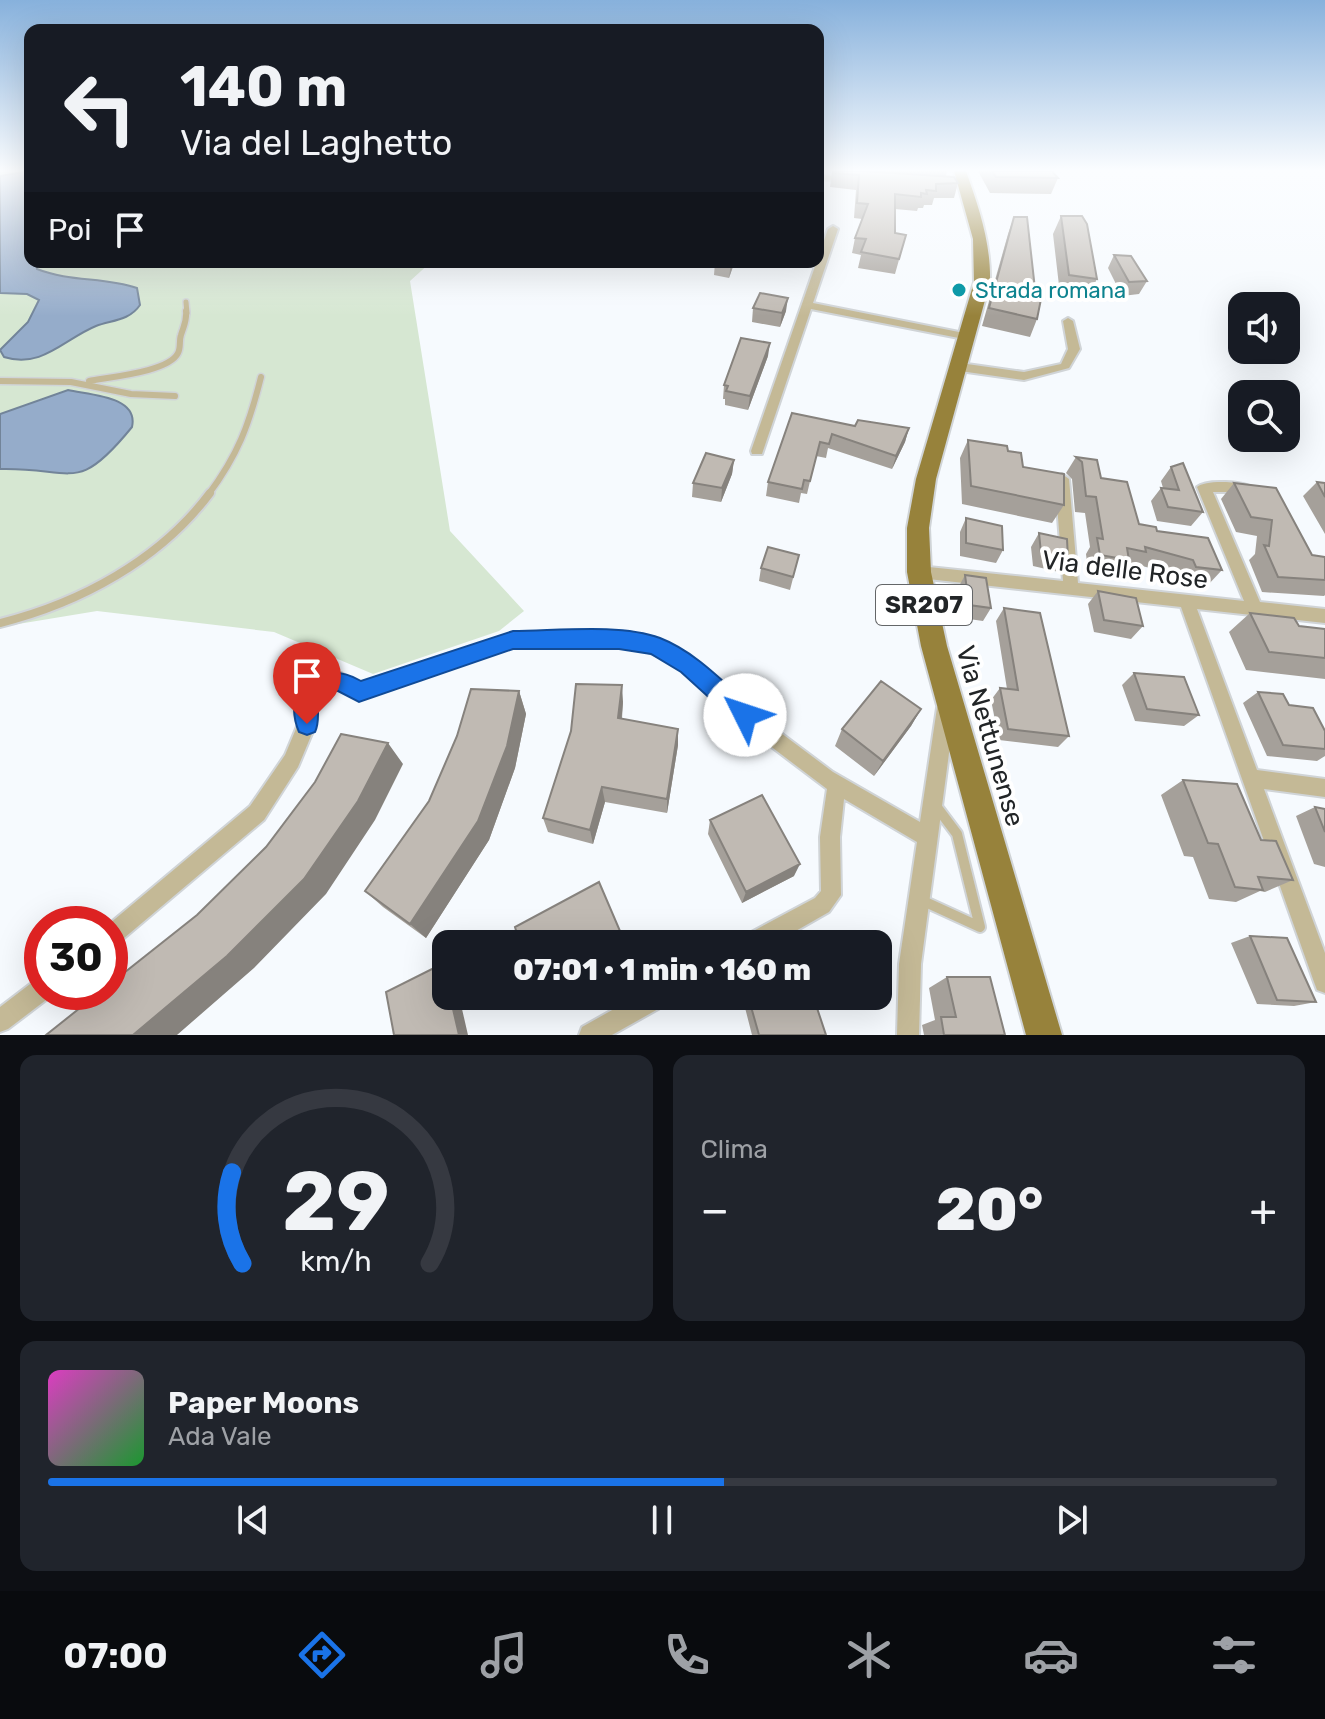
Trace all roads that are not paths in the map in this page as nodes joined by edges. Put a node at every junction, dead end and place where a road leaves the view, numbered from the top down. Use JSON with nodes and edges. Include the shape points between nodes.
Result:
{"nodes":[{"id":1,"x":976,"y":219,"type":"edge"},
{"id":2,"x":833,"y":229,"type":"dead end"},
{"id":3,"x":824,"y":256,"type":"edge"},
{"id":4,"x":820,"y":268,"type":"edge"},
{"id":5,"x":186,"y":302,"type":"dead end"},
{"id":6,"x":808,"y":305,"type":"junction"},
{"id":7,"x":1068,"y":321,"type":"dead end"},
{"id":8,"x":969,"y":337,"type":"junction"},
{"id":9,"x":960,"y":367,"type":"junction"},
{"id":10,"x":261,"y":377,"type":"dead end"},
{"id":11,"x":0,"y":381,"type":"edge"},
{"id":12,"x":77,"y":382,"type":"junction"},
{"id":13,"x":175,"y":396,"type":"dead end"},
{"id":14,"x":757,"y":451,"type":"dead end"},
{"id":15,"x":1062,"y":479,"type":"edge"},
{"id":16,"x":1261,"y":490,"type":"edge"},
{"id":17,"x":919,"y":572,"type":"junction"},
{"id":18,"x":1071,"y":586,"type":"junction"},
{"id":19,"x":1187,"y":603,"type":"junction"},
{"id":20,"x":1255,"y":608,"type":"junction"},
{"id":21,"x":1325,"y":616,"type":"edge"},
{"id":22,"x":0,"y":623,"type":"edge"},
{"id":23,"x":947,"y":696,"type":"junction"},
{"id":24,"x":1252,"y":778,"type":"junction"},
{"id":25,"x":837,"y":785,"type":"junction"},
{"id":26,"x":1325,"y":788,"type":"edge"},
{"id":27,"x":933,"y":801,"type":"junction"},
{"id":28,"x":928,"y":837,"type":"junction"},
{"id":29,"x":919,"y":899,"type":"junction"},
{"id":30,"x":128,"y":922,"type":"edge"},
{"id":31,"x":777,"y":930,"type":"edge"},
{"id":32,"x":1325,"y":982,"type":"edge"},
{"id":33,"x":24,"y":1003,"type":"edge"},
{"id":34,"x":634,"y":1010,"type":"edge"},
{"id":35,"x":0,"y":1021,"type":"edge"},
{"id":36,"x":590,"y":1035,"type":"edge"},
{"id":37,"x":908,"y":1035,"type":"edge"},
{"id":38,"x":1044,"y":1035,"type":"edge"}],
"edges":[{"from":1,"to":8,"type":"main road","name":"Via Nettunense","number":"SR207","via":[[985,257]]},
{"from":2,"to":3,"type":"street"},
{"from":4,"to":6,"type":"street"},
{"from":5,"to":12,"type":"lane","via":[[181,347],[167,363]]},
{"from":6,"to":8,"type":"street"},
{"from":6,"to":14,"type":"street"},
{"from":7,"to":9,"type":"street","via":[[1074,349],[1065,366],[1024,376]]},
{"from":8,"to":9,"type":"main road","name":"Via Nettunense","number":"SR207"},
{"from":9,"to":17,"type":"main road","name":"Via Nettunense","number":"SR207","via":[[924,489]]},
{"from":10,"to":22,"type":"lane","via":[[246,435],[186,523],[75,599]]},
{"from":11,"to":12,"type":"lane"},
{"from":12,"to":13,"type":"lane","via":[[131,394]]},
{"from":15,"to":18,"type":"street"},
{"from":16,"to":20,"type":"street","via":[[1204,487]]},
{"from":17,"to":18,"type":"street","name":"Via delle Rose"},
{"from":17,"to":23,"type":"main road","name":"Via Nettunense","number":"SR207"},
{"from":18,"to":19,"type":"street","name":"Via delle Rose"},
{"from":19,"to":20,"type":"street","name":"Via delle Rose"},
{"from":19,"to":24,"type":"street"},
{"from":20,"to":21,"type":"street","name":"Via delle Rose"},
{"from":23,"to":27,"type":"street"},
{"from":23,"to":38,"type":"main road","name":"Via Nettunense","number":"SR207"},
{"from":24,"to":26,"type":"street"},
{"from":24,"to":32,"type":"street"},
{"from":25,"to":28,"type":"street"},
{"from":25,"to":30,"type":"street","via":[[666,650],[619,640],[513,640],[359,692],[341,681],[317,686],[308,696],[307,724],[292,761],[257,813]]},
{"from":25,"to":31,"type":"street","via":[[830,837],[831,895]]},
{"from":27,"to":28,"type":"street"},
{"from":27,"to":29,"type":"lane","via":[[957,834],[980,927]]},
{"from":28,"to":29,"type":"street"},
{"from":29,"to":37,"type":"street","via":[[908,984]]},
{"from":33,"to":35,"type":"street"},
{"from":34,"to":36,"type":"street"}]}
